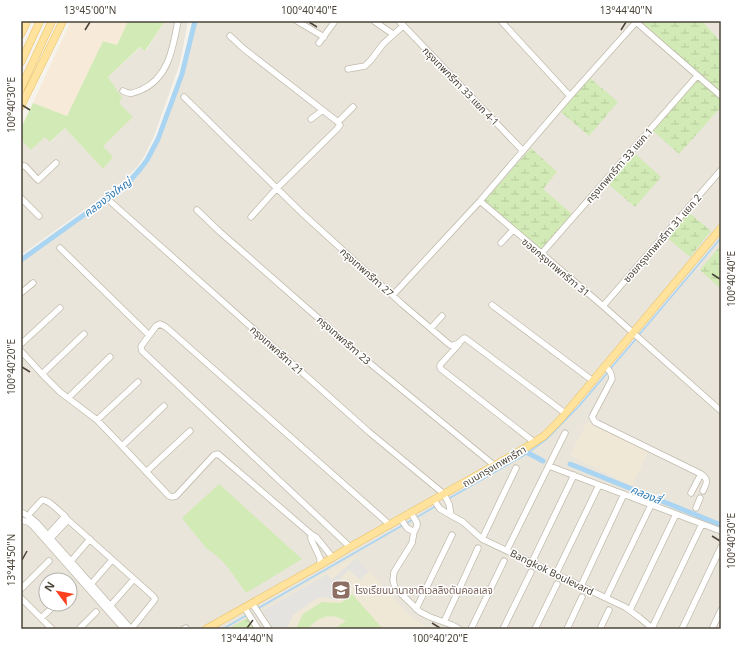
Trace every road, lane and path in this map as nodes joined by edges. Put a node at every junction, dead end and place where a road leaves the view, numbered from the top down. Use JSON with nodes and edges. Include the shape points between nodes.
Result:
{"nodes":[{"id":1,"x":27,"y":21,"type":"edge"},
{"id":2,"x":40,"y":21,"type":"edge"},
{"id":3,"x":52,"y":21,"type":"edge"},
{"id":4,"x":63,"y":21,"type":"edge"},
{"id":5,"x":178,"y":21,"type":"edge"},
{"id":6,"x":297,"y":21,"type":"edge"},
{"id":7,"x":334,"y":21,"type":"edge"},
{"id":8,"x":374,"y":21,"type":"edge"},
{"id":9,"x":501,"y":21,"type":"edge"},
{"id":10,"x":636,"y":21,"type":"edge"},
{"id":11,"x":401,"y":23,"type":"edge"},
{"id":12,"x":21,"y":34,"type":"edge"},
{"id":13,"x":393,"y":34,"type":"junction"},
{"id":14,"x":230,"y":36,"type":"dead end"},
{"id":15,"x":324,"y":37,"type":"junction"},
{"id":16,"x":319,"y":43,"type":"dead end"},
{"id":17,"x":21,"y":62,"type":"edge"},
{"id":18,"x":348,"y":69,"type":"dead end"},
{"id":19,"x":697,"y":76,"type":"junction"},
{"id":20,"x":21,"y":88,"type":"edge"},
{"id":21,"x":124,"y":91,"type":"dead end"},
{"id":22,"x":570,"y":96,"type":"junction"},
{"id":23,"x":721,"y":96,"type":"edge"},
{"id":24,"x":184,"y":97,"type":"dead end"},
{"id":25,"x":21,"y":106,"type":"edge"},
{"id":26,"x":353,"y":107,"type":"dead end"},
{"id":27,"x":323,"y":110,"type":"junction"},
{"id":28,"x":311,"y":119,"type":"dead end"},
{"id":29,"x":338,"y":122,"type":"junction"},
{"id":30,"x":523,"y":151,"type":"junction"},
{"id":31,"x":56,"y":163,"type":"dead end"},
{"id":32,"x":21,"y":166,"type":"edge"},
{"id":33,"x":721,"y":170,"type":"edge"},
{"id":34,"x":276,"y":189,"type":"junction"},
{"id":35,"x":21,"y":198,"type":"edge"},
{"id":36,"x":480,"y":202,"type":"junction"},
{"id":37,"x":112,"y":203,"type":"dead end"},
{"id":38,"x":197,"y":210,"type":"dead end"},
{"id":39,"x":39,"y":216,"type":"dead end"},
{"id":40,"x":251,"y":217,"type":"dead end"},
{"id":41,"x":721,"y":228,"type":"edge"},
{"id":42,"x":513,"y":230,"type":"junction"},
{"id":43,"x":501,"y":243,"type":"dead end"},
{"id":44,"x":60,"y":248,"type":"dead end"},
{"id":45,"x":541,"y":254,"type":"junction"},
{"id":46,"x":33,"y":283,"type":"dead end"},
{"id":47,"x":21,"y":293,"type":"edge"},
{"id":48,"x":393,"y":295,"type":"junction"},
{"id":49,"x":492,"y":305,"type":"dead end"},
{"id":50,"x":603,"y":306,"type":"junction"},
{"id":51,"x":60,"y":308,"type":"dead end"},
{"id":52,"x":442,"y":316,"type":"dead end"},
{"id":53,"x":431,"y":328,"type":"junction"},
{"id":54,"x":84,"y":334,"type":"dead end"},
{"id":55,"x":149,"y":335,"type":"junction"},
{"id":56,"x":636,"y":336,"type":"junction"},
{"id":57,"x":460,"y":342,"type":"junction"},
{"id":58,"x":21,"y":344,"type":"edge"},
{"id":59,"x":21,"y":351,"type":"edge"},
{"id":60,"x":110,"y":357,"type":"dead end"},
{"id":61,"x":608,"y":369,"type":"junction"},
{"id":62,"x":42,"y":374,"type":"junction"},
{"id":63,"x":593,"y":381,"type":"junction"},
{"id":64,"x":138,"y":382,"type":"dead end"},
{"id":65,"x":68,"y":398,"type":"junction"},
{"id":66,"x":164,"y":406,"type":"dead end"},
{"id":67,"x":721,"y":411,"type":"edge"},
{"id":68,"x":565,"y":413,"type":"junction"},
{"id":69,"x":97,"y":420,"type":"junction"},
{"id":70,"x":190,"y":430,"type":"dead end"},
{"id":71,"x":565,"y":433,"type":"dead end"},
{"id":72,"x":534,"y":442,"type":"junction"},
{"id":73,"x":122,"y":446,"type":"junction"},
{"id":74,"x":495,"y":466,"type":"junction"},
{"id":75,"x":549,"y":466,"type":"junction"},
{"id":76,"x":516,"y":468,"type":"dead end"},
{"id":77,"x":146,"y":472,"type":"junction"},
{"id":78,"x":701,"y":474,"type":"junction"},
{"id":79,"x":574,"y":475,"type":"junction"},
{"id":80,"x":599,"y":485,"type":"junction"},
{"id":81,"x":703,"y":491,"type":"dead end"},
{"id":82,"x":691,"y":493,"type":"dead end"},
{"id":83,"x":624,"y":494,"type":"junction"},
{"id":84,"x":700,"y":498,"type":"dead end"},
{"id":85,"x":447,"y":499,"type":"junction"},
{"id":86,"x":435,"y":502,"type":"junction"},
{"id":87,"x":651,"y":504,"type":"junction"},
{"id":88,"x":696,"y":508,"type":"dead end"},
{"id":89,"x":21,"y":512,"type":"edge"},
{"id":90,"x":32,"y":512,"type":"dead end"},
{"id":91,"x":676,"y":514,"type":"junction"},
{"id":92,"x":412,"y":515,"type":"junction"},
{"id":93,"x":451,"y":515,"type":"junction"},
{"id":94,"x":67,"y":518,"type":"junction"},
{"id":95,"x":21,"y":520,"type":"edge"},
{"id":96,"x":402,"y":520,"type":"junction"},
{"id":97,"x":702,"y":524,"type":"junction"},
{"id":98,"x":390,"y":525,"type":"junction"},
{"id":99,"x":721,"y":531,"type":"edge"},
{"id":100,"x":414,"y":532,"type":"junction"},
{"id":101,"x":311,"y":534,"type":"junction"},
{"id":102,"x":452,"y":535,"type":"dead end"},
{"id":103,"x":48,"y":538,"type":"junction"},
{"id":104,"x":90,"y":539,"type":"junction"},
{"id":105,"x":482,"y":539,"type":"junction"},
{"id":106,"x":350,"y":547,"type":"junction"},
{"id":107,"x":478,"y":548,"type":"dead end"},
{"id":108,"x":721,"y":548,"type":"edge"},
{"id":109,"x":507,"y":550,"type":"junction"},
{"id":110,"x":333,"y":558,"type":"junction"},
{"id":111,"x":72,"y":560,"type":"dead end"},
{"id":112,"x":112,"y":560,"type":"junction"},
{"id":113,"x":49,"y":561,"type":"dead end"},
{"id":114,"x":504,"y":561,"type":"dead end"},
{"id":115,"x":532,"y":562,"type":"junction"},
{"id":116,"x":320,"y":565,"type":"junction"},
{"id":117,"x":531,"y":572,"type":"dead end"},
{"id":118,"x":556,"y":574,"type":"junction"},
{"id":119,"x":134,"y":579,"type":"junction"},
{"id":120,"x":556,"y":584,"type":"dead end"},
{"id":121,"x":90,"y":585,"type":"junction"},
{"id":122,"x":581,"y":586,"type":"junction"},
{"id":123,"x":21,"y":589,"type":"edge"},
{"id":124,"x":582,"y":597,"type":"dead end"},
{"id":125,"x":21,"y":598,"type":"edge"},
{"id":126,"x":606,"y":598,"type":"junction"},
{"id":127,"x":111,"y":605,"type":"dead end"},
{"id":128,"x":254,"y":605,"type":"junction"},
{"id":129,"x":416,"y":609,"type":"junction"},
{"id":130,"x":609,"y":610,"type":"dead end"},
{"id":131,"x":630,"y":610,"type":"junction"},
{"id":132,"x":721,"y":610,"type":"edge"},
{"id":133,"x":47,"y":612,"type":"edge"},
{"id":134,"x":96,"y":612,"type":"dead end"},
{"id":135,"x":247,"y":612,"type":"junction"},
{"id":136,"x":41,"y":618,"type":"junction"},
{"id":137,"x":444,"y":622,"type":"junction"},
{"id":138,"x":131,"y":628,"type":"edge"},
{"id":139,"x":52,"y":629,"type":"edge"},
{"id":140,"x":79,"y":629,"type":"edge"},
{"id":141,"x":124,"y":629,"type":"edge"},
{"id":142,"x":206,"y":629,"type":"edge"},
{"id":143,"x":258,"y":629,"type":"edge"},
{"id":144,"x":269,"y":629,"type":"edge"},
{"id":145,"x":459,"y":629,"type":"edge"},
{"id":146,"x":471,"y":629,"type":"edge"},
{"id":147,"x":503,"y":629,"type":"edge"},
{"id":148,"x":535,"y":629,"type":"edge"},
{"id":149,"x":567,"y":629,"type":"edge"},
{"id":150,"x":600,"y":629,"type":"edge"},
{"id":151,"x":652,"y":629,"type":"edge"},
{"id":152,"x":682,"y":629,"type":"edge"},
{"id":153,"x":712,"y":629,"type":"edge"}],
"edges":[{"from":1,"to":12,"type":"main road"},
{"from":2,"to":17,"type":"main road"},
{"from":3,"to":20,"type":"main road"},
{"from":4,"to":25,"type":"main road"},
{"from":5,"to":21,"type":"street","via":[[171,55],[165,69],[146,88],[132,94]]},
{"from":6,"to":15,"type":"street"},
{"from":7,"to":15,"type":"street"},
{"from":8,"to":13,"type":"street"},
{"from":9,"to":22,"type":"street"},
{"from":10,"to":19,"type":"street"},
{"from":10,"to":22,"type":"street"},
{"from":11,"to":13,"type":"street"},
{"from":11,"to":30,"type":"street","name":"กรุงเทพกรีฑา 33 แยก 4-1"},
{"from":13,"to":18,"type":"street","via":[[365,66]]},
{"from":14,"to":27,"type":"street"},
{"from":15,"to":16,"type":"street"},
{"from":19,"to":23,"type":"street"},
{"from":19,"to":45,"type":"street","name":"กรุงเทพกรีฑา 33 แยก 1"},
{"from":22,"to":30,"type":"street"},
{"from":24,"to":34,"type":"street","name":"กรุงเทพกรีฑา 27"},
{"from":26,"to":29,"type":"street"},
{"from":27,"to":28,"type":"street"},
{"from":27,"to":29,"type":"street"},
{"from":29,"to":34,"type":"street","via":[[340,125],[337,129]]},
{"from":30,"to":36,"type":"street"},
{"from":31,"to":32,"type":"street","via":[[38,180],[25,166]]},
{"from":33,"to":50,"type":"street","name":"ซอยกรุงเทพกรีฑา 31 แยก 2"},
{"from":34,"to":40,"type":"street"},
{"from":34,"to":48,"type":"street","name":"กรุงเทพกรีฑา 27"},
{"from":35,"to":39,"type":"street"},
{"from":36,"to":42,"type":"street","name":"ซอยกรุงเทพกรีฑา 31"},
{"from":36,"to":48,"type":"street"},
{"from":37,"to":85,"type":"street","name":"กรุงเทพกรีฑา 21"},
{"from":38,"to":74,"type":"street","name":"กรุงเทพกรีฑา 23","via":[[366,360]]},
{"from":41,"to":56,"type":"main road","name":"ถนนกรุงเทพกรีฑา"},
{"from":42,"to":43,"type":"street"},
{"from":42,"to":45,"type":"street","name":"ซอยกรุงเทพกรีฑา 31"},
{"from":44,"to":55,"type":"street"},
{"from":45,"to":50,"type":"street","name":"ซอยกรุงเทพกรีฑา 31"},
{"from":46,"to":47,"type":"street"},
{"from":48,"to":53,"type":"street","name":"กรุงเทพกรีฑา 27"},
{"from":49,"to":63,"type":"street"},
{"from":50,"to":56,"type":"street","name":"ซอยกรุงเทพกรีฑา 31"},
{"from":51,"to":58,"type":"street"},
{"from":52,"to":53,"type":"street"},
{"from":53,"to":57,"type":"street","name":"กรุงเทพกรีฑา 27","via":[[451,345]]},
{"from":54,"to":62,"type":"street"},
{"from":55,"to":98,"type":"street","via":[[158,324],[166,326]]},
{"from":55,"to":106,"type":"street","via":[[141,347],[144,354]]},
{"from":56,"to":61,"type":"main road","name":"ถนนกรุงเทพกรีฑา"},
{"from":56,"to":67,"type":"street","name":"ซอยกรุงเทพกรีฑา 31"},
{"from":57,"to":68,"type":"street","name":"กรุงเทพกรีฑา 27","via":[[465,338]]},
{"from":57,"to":72,"type":"street","via":[[440,365],[441,370]]},
{"from":59,"to":62,"type":"street"},
{"from":60,"to":65,"type":"street"},
{"from":61,"to":63,"type":"main road","name":"ถนนกรุงเทพกรีฑา"},
{"from":61,"to":78,"type":"street","via":[[612,375],[611,383],[592,417],[593,420]]},
{"from":62,"to":65,"type":"street"},
{"from":63,"to":68,"type":"main road","name":"ถนนกรุงเทพกรีฑา"},
{"from":64,"to":69,"type":"street"},
{"from":65,"to":69,"type":"street"},
{"from":66,"to":73,"type":"street"},
{"from":68,"to":72,"type":"main road","name":"ถนนกรุงเทพกรีฑา","via":[[544,436]]},
{"from":69,"to":73,"type":"street"},
{"from":70,"to":77,"type":"street"},
{"from":71,"to":75,"type":"street"},
{"from":72,"to":74,"type":"main road","name":"ถนนกรุงเทพกรีฑา"},
{"from":73,"to":77,"type":"street"},
{"from":74,"to":85,"type":"main road","name":"ถนนกรุงเทพกรีฑา"},
{"from":75,"to":79,"type":"street"},
{"from":75,"to":109,"type":"street"},
{"from":76,"to":105,"type":"street"},
{"from":77,"to":101,"type":"street","via":[[169,496],[174,497],[214,455],[218,454]]},
{"from":78,"to":81,"type":"street","via":[[706,478]]},
{"from":78,"to":82,"type":"street"},
{"from":79,"to":80,"type":"street"},
{"from":79,"to":115,"type":"street"},
{"from":80,"to":83,"type":"street"},
{"from":80,"to":118,"type":"street"},
{"from":83,"to":87,"type":"street"},
{"from":83,"to":122,"type":"street"},
{"from":84,"to":88,"type":"street"},
{"from":85,"to":86,"type":"main road","name":"ถนนกรุงเทพกรีฑา"},
{"from":85,"to":93,"type":"street"},
{"from":86,"to":92,"type":"main road","name":"ถนนกรุงเทพกรีฑา"},
{"from":86,"to":93,"type":"street","name":"Bangkok Boulevard","via":[[440,509]]},
{"from":87,"to":91,"type":"street"},
{"from":87,"to":126,"type":"street"},
{"from":89,"to":103,"type":"street","via":[[38,523]]},
{"from":90,"to":94,"type":"street","via":[[42,500],[45,500]]},
{"from":91,"to":97,"type":"street"},
{"from":91,"to":131,"type":"street"},
{"from":92,"to":96,"type":"main road","name":"ถนนกรุงเทพกรีฑา"},
{"from":92,"to":100,"type":"street","via":[[417,526]]},
{"from":93,"to":105,"type":"street","name":"Bangkok Boulevard"},
{"from":94,"to":103,"type":"street"},
{"from":94,"to":104,"type":"street"},
{"from":95,"to":103,"type":"street","via":[[28,522]]},
{"from":96,"to":98,"type":"main road","name":"ถนนกรุงเทพกรีฑา"},
{"from":96,"to":100,"type":"street","via":[[407,528]]},
{"from":97,"to":99,"type":"street"},
{"from":97,"to":151,"type":"street"},
{"from":98,"to":106,"type":"main road","name":"ถนนกรุงเทพกรีฑา"},
{"from":100,"to":129,"type":"street","via":[[412,543],[394,572],[393,580],[395,588]]},
{"from":101,"to":110,"type":"street"},
{"from":101,"to":116,"type":"street"},
{"from":102,"to":129,"type":"street"},
{"from":103,"to":121,"type":"street"},
{"from":104,"to":111,"type":"street"},
{"from":104,"to":112,"type":"street"},
{"from":105,"to":109,"type":"street","name":"Bangkok Boulevard"},
{"from":106,"to":110,"type":"main road","name":"ถนนกรุงเทพกรีฑา"},
{"from":107,"to":137,"type":"street"},
{"from":108,"to":152,"type":"street"},
{"from":109,"to":115,"type":"street","name":"Bangkok Boulevard"},
{"from":110,"to":116,"type":"main road","name":"ถนนกรุงเทพกรีฑา"},
{"from":112,"to":119,"type":"street"},
{"from":112,"to":121,"type":"street"},
{"from":113,"to":123,"type":"street"},
{"from":114,"to":146,"type":"street"},
{"from":115,"to":118,"type":"street","name":"Bangkok Boulevard"},
{"from":116,"to":128,"type":"main road","name":"ถนนกรุงเทพกรีฑา"},
{"from":117,"to":147,"type":"street"},
{"from":118,"to":122,"type":"street","name":"Bangkok Boulevard"},
{"from":119,"to":127,"type":"street"},
{"from":119,"to":138,"type":"street","via":[[155,599]]},
{"from":120,"to":148,"type":"street"},
{"from":121,"to":138,"type":"street"},
{"from":121,"to":141,"type":"street"},
{"from":122,"to":126,"type":"street","name":"Bangkok Boulevard"},
{"from":124,"to":149,"type":"street"},
{"from":125,"to":136,"type":"street"},
{"from":126,"to":131,"type":"street","name":"Bangkok Boulevard"},
{"from":128,"to":135,"type":"main road","name":"ถนนกรุงเทพกรีฑา"},
{"from":128,"to":144,"type":"street"},
{"from":129,"to":137,"type":"street"},
{"from":130,"to":150,"type":"street"},
{"from":131,"to":151,"type":"street","name":"Bangkok Boulevard"},
{"from":132,"to":153,"type":"street"},
{"from":133,"to":136,"type":"street"},
{"from":134,"to":140,"type":"street"},
{"from":135,"to":142,"type":"main road","name":"ถนนกรุงเทพกรีฑา"},
{"from":135,"to":143,"type":"street"},
{"from":136,"to":139,"type":"street"},
{"from":137,"to":145,"type":"street"}]}
